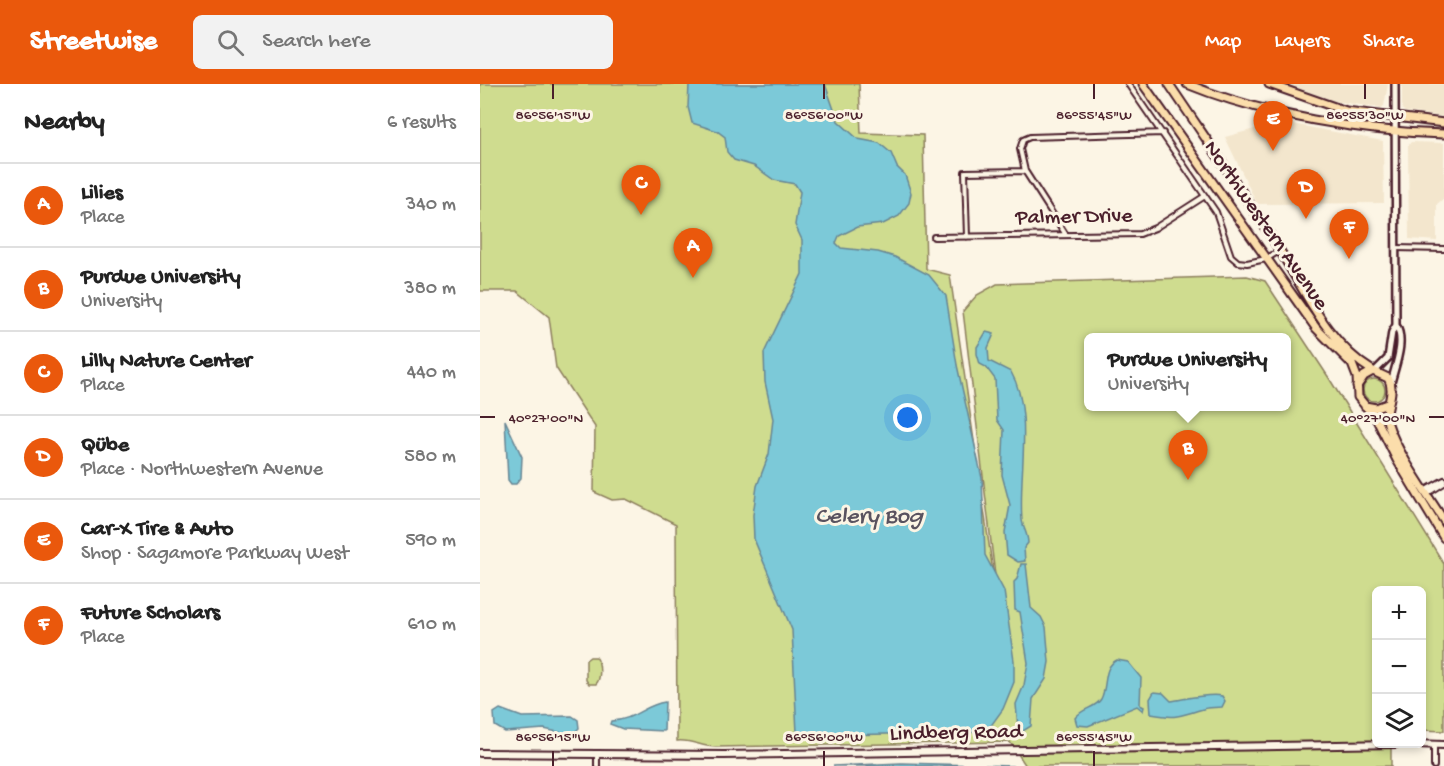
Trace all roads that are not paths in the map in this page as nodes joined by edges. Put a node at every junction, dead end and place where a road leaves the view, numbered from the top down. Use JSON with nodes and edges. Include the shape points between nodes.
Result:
{"nodes":[{"id":1,"x":1128,"y":84,"type":"edge"},
{"id":2,"x":1143,"y":84,"type":"edge"},
{"id":3,"x":1169,"y":84,"type":"edge"},
{"id":4,"x":1187,"y":84,"type":"edge"},
{"id":5,"x":1269,"y":84,"type":"edge"},
{"id":6,"x":1395,"y":84,"type":"edge"},
{"id":7,"x":1395,"y":119,"type":"junction"},
{"id":8,"x":1444,"y":123,"type":"edge"},
{"id":9,"x":1395,"y":131,"type":"junction"},
{"id":10,"x":1163,"y":133,"type":"junction"},
{"id":11,"x":1444,"y":134,"type":"edge"},
{"id":12,"x":1025,"y":171,"type":"junction"},
{"id":13,"x":1205,"y":196,"type":"junction"},
{"id":14,"x":1066,"y":235,"type":"junction"},
{"id":15,"x":933,"y":237,"type":"dead end"},
{"id":16,"x":967,"y":237,"type":"junction"},
{"id":17,"x":1396,"y":248,"type":"junction"},
{"id":18,"x":1444,"y":249,"type":"edge"},
{"id":19,"x":1280,"y":251,"type":"junction"},
{"id":20,"x":1266,"y":259,"type":"junction"},
{"id":21,"x":1396,"y":325,"type":"junction"},
{"id":22,"x":1374,"y":371,"type":"junction"},
{"id":23,"x":1391,"y":383,"type":"junction"},
{"id":24,"x":1357,"y":386,"type":"junction"},
{"id":25,"x":1387,"y":404,"type":"junction"},
{"id":26,"x":1365,"y":406,"type":"junction"},
{"id":27,"x":1444,"y":482,"type":"edge"},
{"id":28,"x":1426,"y":492,"type":"junction"},
{"id":29,"x":1419,"y":496,"type":"junction"},
{"id":30,"x":1444,"y":521,"type":"edge"},
{"id":31,"x":1444,"y":538,"type":"edge"},
{"id":32,"x":1426,"y":744,"type":"edge"},
{"id":33,"x":1434,"y":744,"type":"junction"},
{"id":34,"x":1372,"y":745,"type":"edge"},
{"id":35,"x":1444,"y":745,"type":"edge"},
{"id":36,"x":480,"y":753,"type":"edge"},
{"id":37,"x":597,"y":754,"type":"junction"},
{"id":38,"x":597,"y":766,"type":"edge"},
{"id":39,"x":1434,"y":766,"type":"edge"}],
"edges":[{"from":1,"to":10,"type":"street"},
{"from":2,"to":20,"type":"main road","name":"Northwestern Avenue"},
{"from":3,"to":19,"type":"main road","name":"Northwestern Avenue"},
{"from":4,"to":9,"type":"main road","via":[[1257,107]]},
{"from":5,"to":7,"type":"main road","via":[[1338,109]]},
{"from":6,"to":7,"type":"street"},
{"from":7,"to":8,"type":"main road"},
{"from":7,"to":9,"type":"street"},
{"from":9,"to":11,"type":"main road"},
{"from":9,"to":17,"type":"street"},
{"from":10,"to":12,"type":"street","via":[[1030,136],[1020,148]]},
{"from":10,"to":13,"type":"street"},
{"from":12,"to":14,"type":"street"},
{"from":12,"to":16,"type":"street","via":[[965,172]]},
{"from":13,"to":14,"type":"street","name":"Palmer Drive","via":[[1140,234]]},
{"from":13,"to":20,"type":"street","via":[[1218,216],[1231,256],[1242,263]]},
{"from":14,"to":16,"type":"street","name":"Palmer Drive"},
{"from":15,"to":16,"type":"street","name":"Palmer Drive"},
{"from":17,"to":18,"type":"street"},
{"from":17,"to":21,"type":"street"},
{"from":19,"to":20,"type":"street"},
{"from":19,"to":22,"type":"main road","name":"Northwestern Avenue","via":[[1327,328]]},
{"from":20,"to":24,"type":"main road","name":"Northwestern Avenue","via":[[1316,328],[1352,364]]},
{"from":21,"to":22,"type":"street","via":[[1389,354]]},
{"from":21,"to":23,"type":"street","via":[[1400,344]]},
{"from":22,"to":23,"type":"main road","via":[[1386,375]]},
{"from":22,"to":24,"type":"main road"},
{"from":23,"to":25,"type":"main road"},
{"from":24,"to":26,"type":"main road","via":[[1358,397]]},
{"from":25,"to":26,"type":"main road"},
{"from":25,"to":28,"type":"main road","via":[[1388,424]]},
{"from":26,"to":29,"type":"main road","via":[[1377,420]]},
{"from":27,"to":28,"type":"street"},
{"from":28,"to":29,"type":"street"},
{"from":28,"to":30,"type":"main road"},
{"from":29,"to":31,"type":"main road"},
{"from":32,"to":33,"type":"main road"},
{"from":33,"to":35,"type":"main road"},
{"from":33,"to":39,"type":"street"},
{"from":34,"to":37,"type":"main road","name":"Lindberg Road"},
{"from":36,"to":37,"type":"main road","name":"Lindberg Road"},
{"from":37,"to":38,"type":"street"}]}
